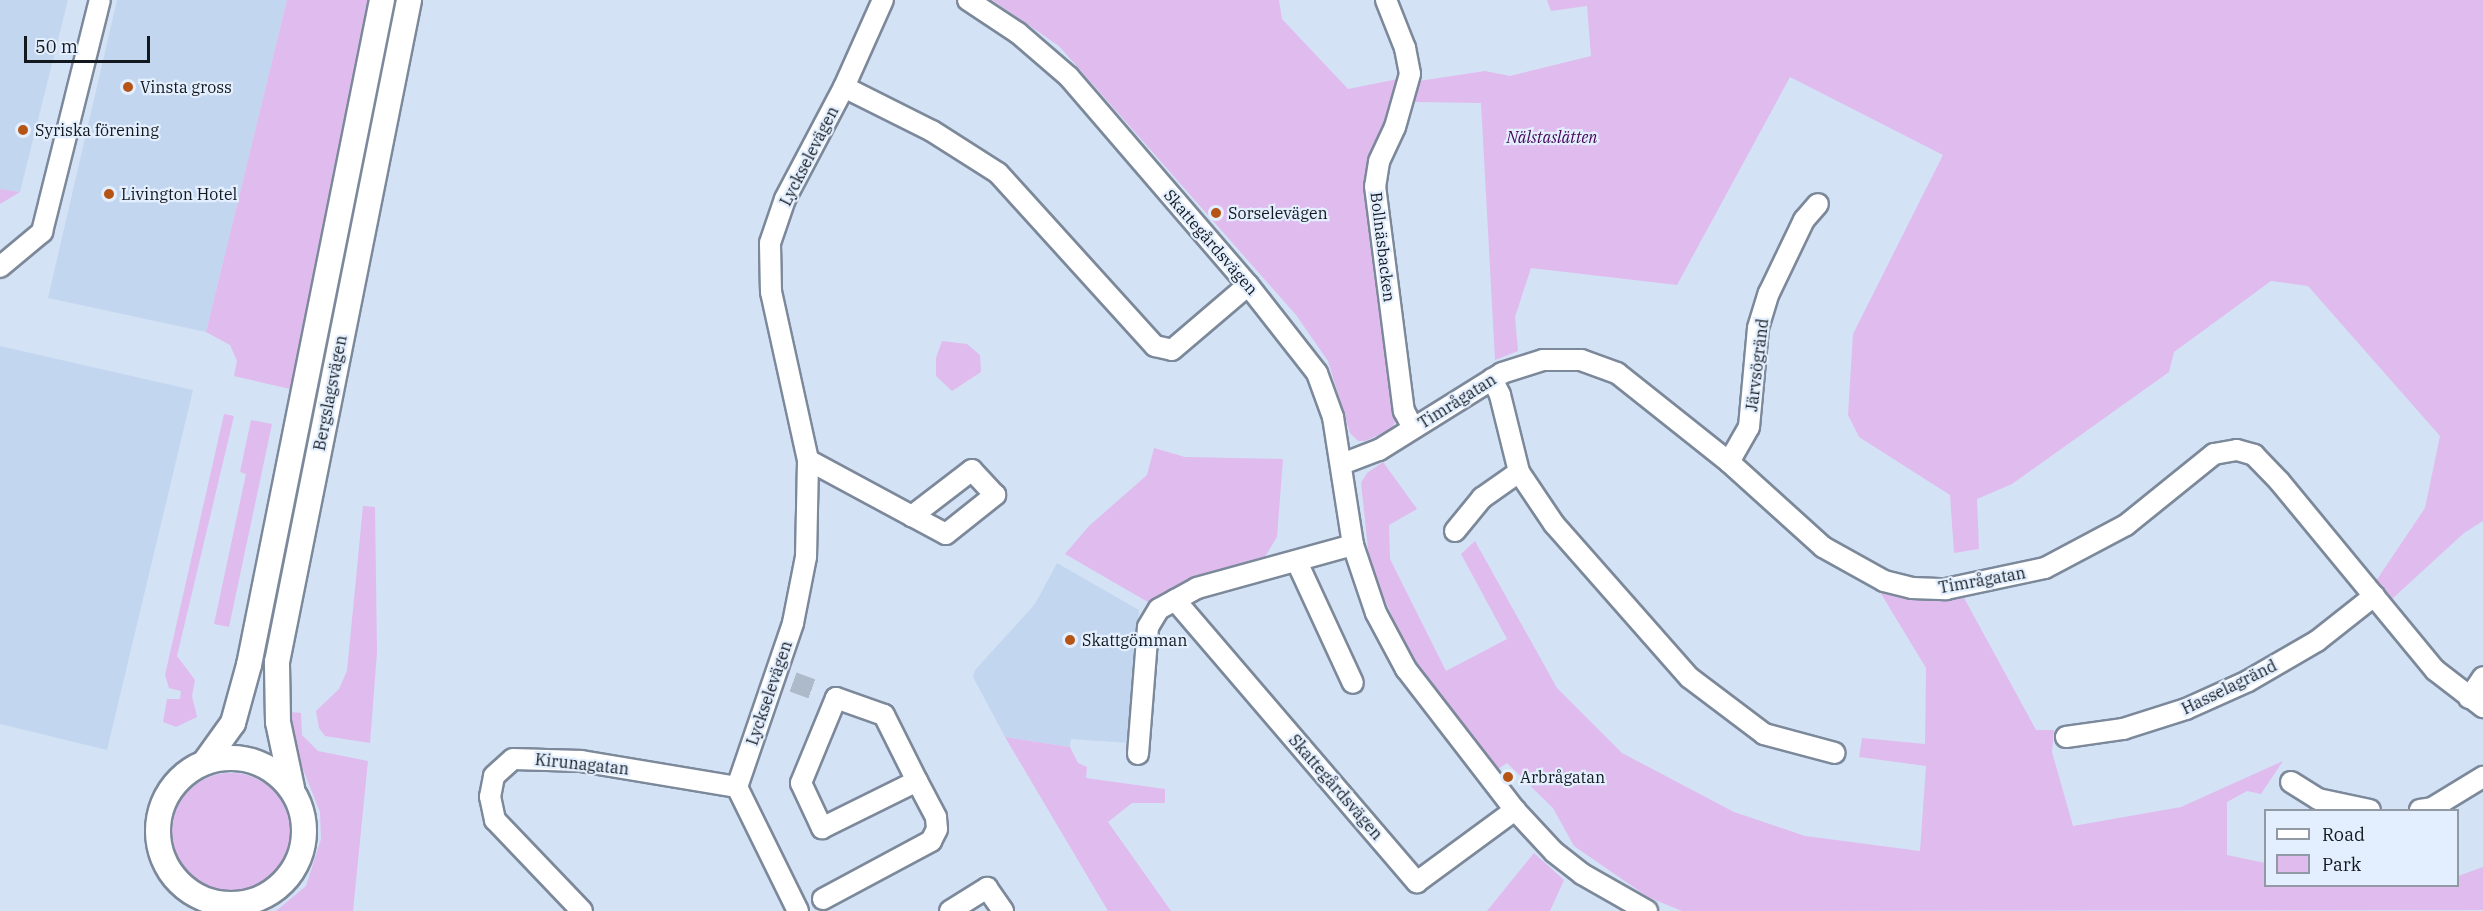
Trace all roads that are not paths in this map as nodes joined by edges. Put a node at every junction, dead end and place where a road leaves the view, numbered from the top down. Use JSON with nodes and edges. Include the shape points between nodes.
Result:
{"nodes":[{"id":1,"x":100,"y":0,"type":"edge"},
{"id":2,"x":382,"y":0,"type":"edge"},
{"id":3,"x":409,"y":0,"type":"edge"},
{"id":4,"x":883,"y":0,"type":"edge"},
{"id":5,"x":968,"y":0,"type":"edge"},
{"id":6,"x":1386,"y":0,"type":"edge"},
{"id":7,"x":844,"y":87,"type":"junction"},
{"id":8,"x":1818,"y":204,"type":"dead end"},
{"id":9,"x":0,"y":267,"type":"edge"},
{"id":10,"x":1248,"y":285,"type":"junction"},
{"id":11,"x":1492,"y":380,"type":"junction"},
{"id":12,"x":1413,"y":428,"type":"junction"},
{"id":13,"x":808,"y":460,"type":"junction"},
{"id":14,"x":1729,"y":462,"type":"junction"},
{"id":15,"x":1342,"y":464,"type":"junction"},
{"id":16,"x":1519,"y":472,"type":"junction"},
{"id":17,"x":912,"y":516,"type":"dead end"},
{"id":18,"x":1455,"y":531,"type":"dead end"},
{"id":19,"x":1353,"y":545,"type":"junction"},
{"id":20,"x":1297,"y":562,"type":"junction"},
{"id":21,"x":2374,"y":596,"type":"junction"},
{"id":22,"x":1175,"y":600,"type":"junction"},
{"id":23,"x":2483,"y":677,"type":"edge"},
{"id":24,"x":1353,"y":683,"type":"dead end"},
{"id":25,"x":2476,"y":702,"type":"edge"},
{"id":26,"x":2066,"y":737,"type":"dead end"},
{"id":27,"x":1836,"y":753,"type":"dead end"},
{"id":28,"x":1138,"y":754,"type":"dead end"},
{"id":29,"x":205,"y":762,"type":"junction"},
{"id":30,"x":2483,"y":777,"type":"edge"},
{"id":31,"x":917,"y":781,"type":"junction"},
{"id":32,"x":2290,"y":782,"type":"dead end"},
{"id":33,"x":737,"y":787,"type":"junction"},
{"id":34,"x":292,"y":788,"type":"junction"},
{"id":35,"x":2365,"y":809,"type":"edge"},
{"id":36,"x":2426,"y":809,"type":"edge"},
{"id":37,"x":1515,"y":810,"type":"junction"},
{"id":38,"x":823,"y":899,"type":"dead end"},
{"id":39,"x":183,"y":900,"type":"edge"},
{"id":40,"x":252,"y":907,"type":"edge"},
{"id":41,"x":582,"y":911,"type":"edge"},
{"id":42,"x":798,"y":911,"type":"edge"},
{"id":43,"x":950,"y":911,"type":"edge"},
{"id":44,"x":1003,"y":911,"type":"edge"},
{"id":45,"x":1647,"y":911,"type":"edge"}],
"edges":[{"from":1,"to":9,"type":"street","via":[[51,209],[42,232]]},
{"from":2,"to":29,"type":"main road","name":"Bergslagsvägen","via":[[249,665],[233,723]]},
{"from":3,"to":34,"type":"main road","name":"Bergslagsvägen","via":[[277,662],[278,722]]},
{"from":4,"to":7,"type":"street","name":"Lyckselevägen"},
{"from":5,"to":10,"type":"street","name":"Skattegårdsvägen","via":[[1018,33],[1069,78]]},
{"from":6,"to":12,"type":"street","name":"Bollnäsbacken","via":[[1405,48],[1410,74],[1395,127],[1379,162],[1375,186],[1404,411]]},
{"from":7,"to":10,"type":"street","via":[[940,136],[998,173],[1155,346],[1172,350]]},
{"from":7,"to":13,"type":"street","name":"Lyckselevägen","via":[[785,199],[770,243],[771,292]]},
{"from":8,"to":14,"type":"street","name":"Järvsögränd","via":[[1804,220],[1769,292],[1758,328],[1749,427]]},
{"from":10,"to":15,"type":"street","name":"Skattegårdsvägen","via":[[1317,373],[1333,417]]},
{"from":11,"to":12,"type":"street","name":"Timrågatan"},
{"from":11,"to":14,"type":"street","name":"Timrågatan","via":[[1544,360],[1581,360],[1617,373]]},
{"from":11,"to":16,"type":"street","via":[[1500,395]]},
{"from":12,"to":15,"type":"street","name":"Timrågatan","via":[[1379,450]]},
{"from":13,"to":17,"type":"street"},
{"from":13,"to":33,"type":"street","name":"Lyckselevägen","via":[[806,557],[798,603]]},
{"from":14,"to":21,"type":"street","name":"Timrågatan","via":[[1823,547],[1884,581],[1912,588],[1946,589],[2045,568],[2126,525],[2214,454],[2236,450],[2254,455],[2280,482]]},
{"from":15,"to":19,"type":"street","name":"Skattegårdsvägen"},
{"from":16,"to":18,"type":"street","via":[[1482,498]]},
{"from":16,"to":27,"type":"street","via":[[1554,524],[1690,678],[1764,734]]},
{"from":19,"to":20,"type":"street"},
{"from":19,"to":37,"type":"street","name":"Skattegårdsvägen","via":[[1376,613],[1406,669]]},
{"from":20,"to":22,"type":"street","via":[[1197,588]]},
{"from":20,"to":24,"type":"street"},
{"from":21,"to":25,"type":"street","name":"Timrågatan","via":[[2435,670]]},
{"from":21,"to":26,"type":"street","name":"Hasselagränd","via":[[2317,641],[2217,695],[2123,729]]},
{"from":22,"to":28,"type":"street","via":[[1159,609],[1148,627]]},
{"from":22,"to":37,"type":"street","name":"Skattegårdsvägen","via":[[1417,882]]},
{"from":23,"to":25,"type":"street","name":"Timrågatan"},
{"from":29,"to":34,"type":"main road","via":[[249,759],[274,770]]},
{"from":29,"to":39,"type":"main road","via":[[177,780],[158,823],[162,859]]},
{"from":30,"to":36,"type":"street"},
{"from":31,"to":31,"type":"street","via":[[884,715],[836,698],[801,783],[822,828]]},
{"from":31,"to":38,"type":"street","via":[[936,817],[938,829],[931,841]]},
{"from":32,"to":35,"type":"street","via":[[2319,799]]},
{"from":33,"to":41,"type":"street","name":"Kirunagatan","via":[[581,760],[513,759],[494,776],[490,797],[495,820]]},
{"from":33,"to":42,"type":"street"},
{"from":34,"to":40,"type":"main road","via":[[305,832],[299,856],[282,885]]},
{"from":37,"to":45,"type":"street","name":"Skattegårdsvägen","via":[[1554,852],[1582,874]]},
{"from":39,"to":40,"type":"main road"},
{"from":43,"to":44,"type":"street","via":[[987,888]]}]}
